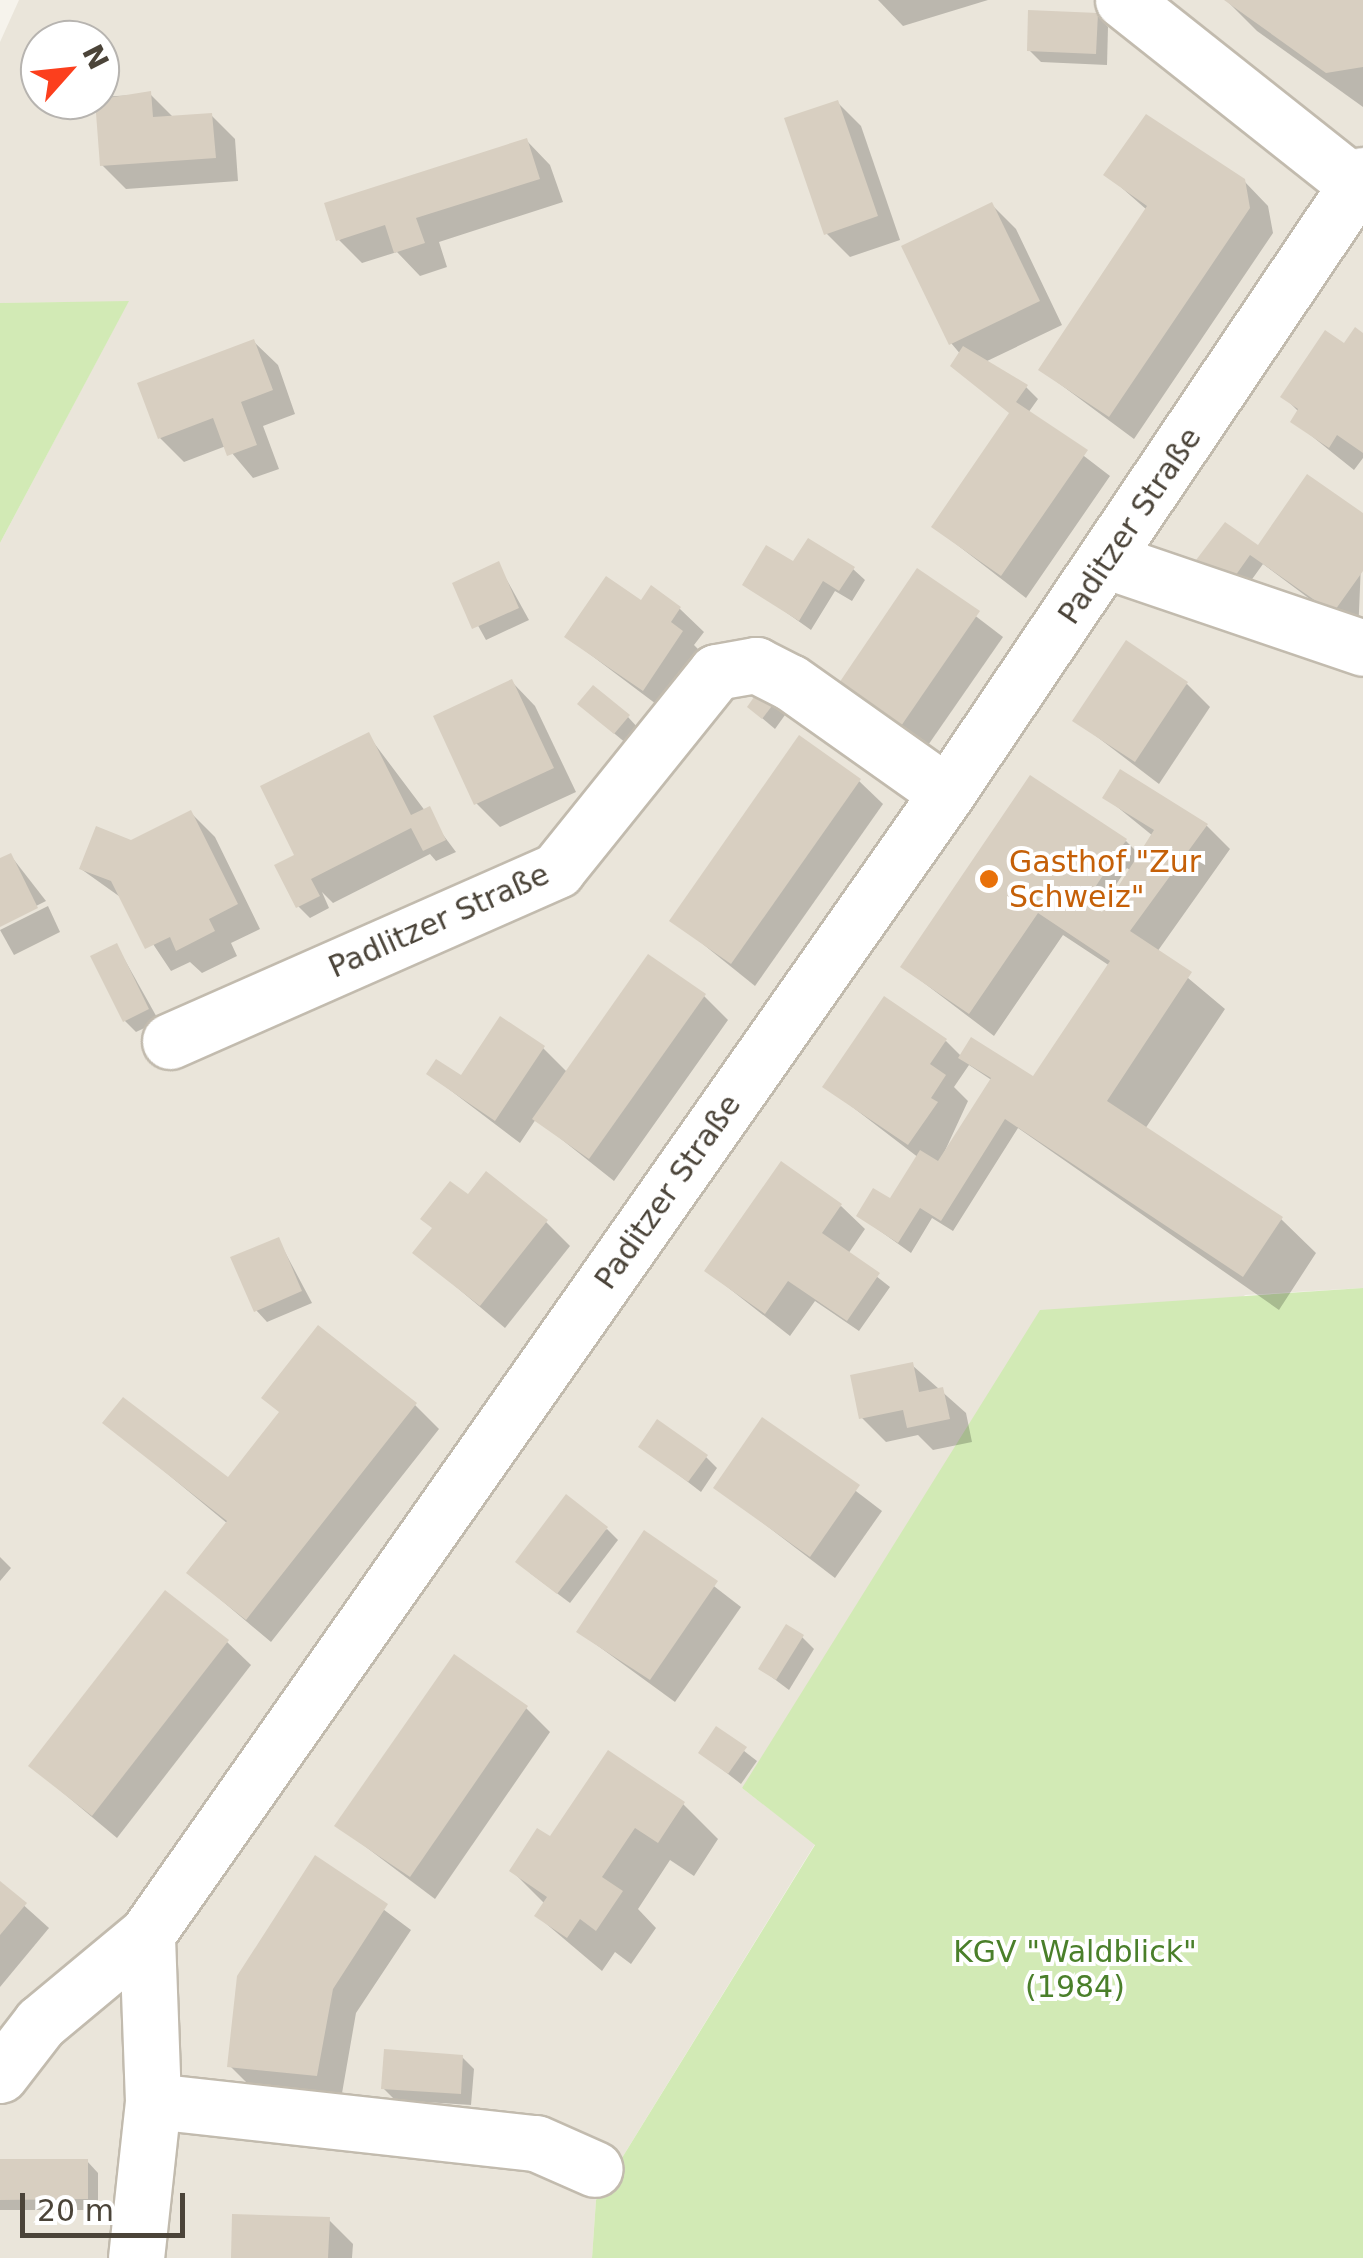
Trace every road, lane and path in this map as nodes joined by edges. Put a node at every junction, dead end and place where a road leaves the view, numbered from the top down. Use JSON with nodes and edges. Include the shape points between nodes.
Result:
{"nodes":[{"id":1,"x":1123,"y":0,"type":"edge"},
{"id":2,"x":1360,"y":180,"type":"edge"},
{"id":3,"x":1108,"y":560,"type":"junction"},
{"id":4,"x":1363,"y":648,"type":"edge"},
{"id":5,"x":948,"y":793,"type":"junction"},
{"id":6,"x":170,"y":1041,"type":"dead end"},
{"id":7,"x":148,"y":1934,"type":"junction"},
{"id":8,"x":0,"y":2074,"type":"edge"},
{"id":9,"x":153,"y":2101,"type":"junction"},
{"id":10,"x":596,"y":2169,"type":"dead end"},
{"id":11,"x":136,"y":2258,"type":"edge"}],
"edges":[{"from":1,"to":2,"type":"street"},
{"from":2,"to":3,"type":"street","name":"Paditzer Straße"},
{"from":3,"to":4,"type":"street"},
{"from":3,"to":5,"type":"street","name":"Paditzer Straße"},
{"from":5,"to":6,"type":"street","name":"Padlitzer Straße","via":[[790,682],[756,665],[716,672],[557,870]]},
{"from":5,"to":7,"type":"street","name":"Paditzer Straße"},
{"from":7,"to":8,"type":"street","name":"Paditzer Straße","via":[[40,2023]]},
{"from":7,"to":9,"type":"street"},
{"from":9,"to":10,"type":"street","via":[[536,2143]]},
{"from":9,"to":11,"type":"street"}]}
